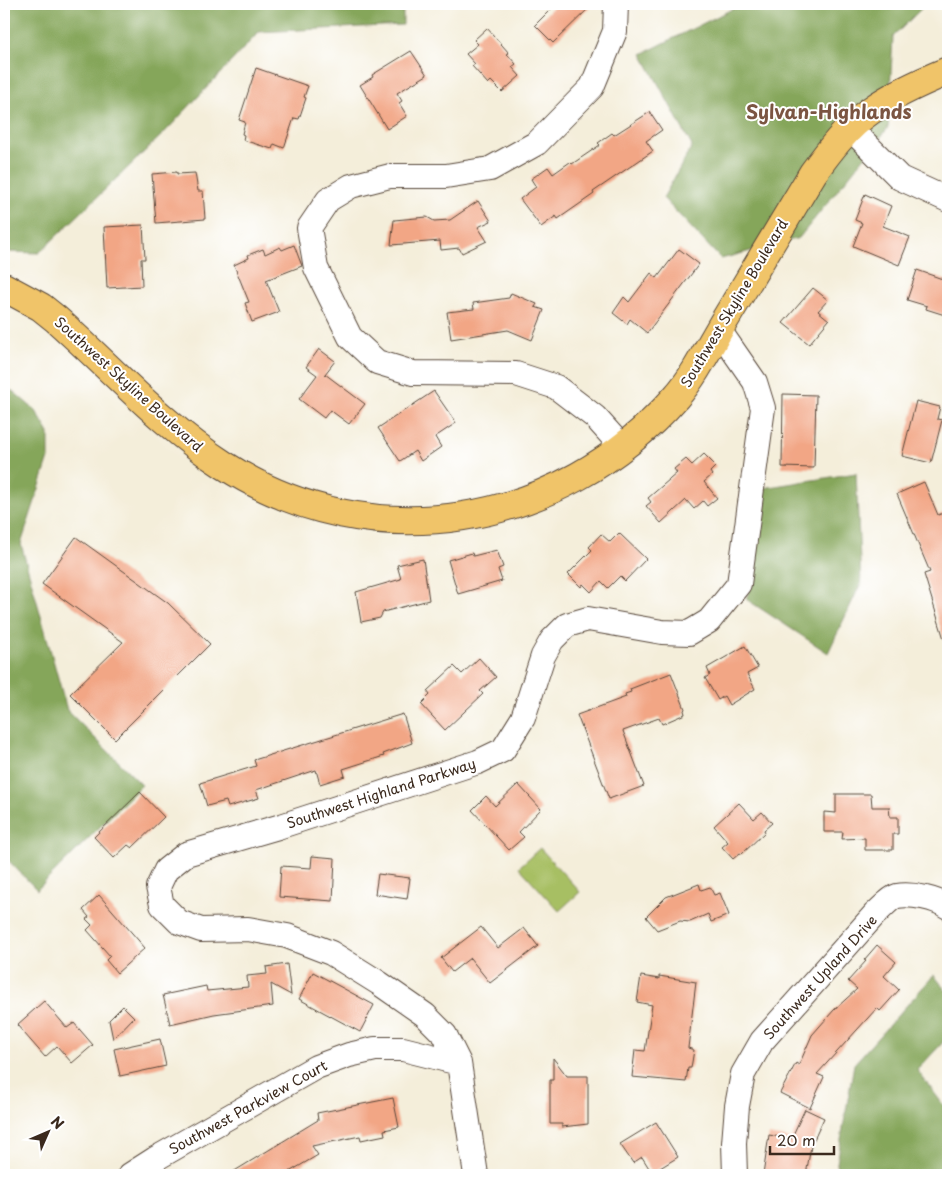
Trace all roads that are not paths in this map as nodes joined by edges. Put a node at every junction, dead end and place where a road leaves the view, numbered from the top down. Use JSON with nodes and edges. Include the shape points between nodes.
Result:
{"nodes":[{"id":1,"x":616,"y":4,"type":"edge"},
{"id":2,"x":948,"y":71,"type":"edge"},
{"id":3,"x":851,"y":129,"type":"junction"},
{"id":4,"x":948,"y":200,"type":"edge"},
{"id":5,"x":4,"y":287,"type":"edge"},
{"id":6,"x":719,"y":330,"type":"junction"},
{"id":7,"x":622,"y":447,"type":"junction"},
{"id":8,"x":948,"y":907,"type":"edge"},
{"id":9,"x":460,"y":1063,"type":"junction"},
{"id":10,"x":130,"y":1175,"type":"edge"},
{"id":11,"x":476,"y":1175,"type":"edge"},
{"id":12,"x":735,"y":1175,"type":"edge"}],
"edges":[{"from":1,"to":7,"type":"street","via":[[615,31],[592,87],[537,143],[490,169],[446,176],[390,176],[351,186],[328,200],[309,228],[316,268],[350,337],[377,362],[413,373],[516,374],[556,387],[594,417]]},
{"from":2,"to":3,"type":"main road","name":"Southwest Skyline Boulevard","via":[[896,95],[869,112]]},
{"from":3,"to":4,"type":"street","via":[[900,178]]},
{"from":3,"to":6,"type":"main road","name":"Southwest Skyline Boulevard","via":[[829,151],[813,174]]},
{"from":5,"to":7,"type":"main road","name":"Southwest Skyline Boulevard","via":[[41,307],[203,451],[272,492],[341,515],[421,521],[490,511],[563,483]]},
{"from":6,"to":7,"type":"main road","name":"Southwest Skyline Boulevard","via":[[677,396]]},
{"from":6,"to":9,"type":"street","name":"Southwest Highland Parkway","via":[[755,382],[763,408],[739,584],[709,621],[689,633],[662,632],[588,619],[567,625],[552,640],[543,656],[523,718],[503,750],[478,762],[186,854],[166,870],[158,887],[162,905],[178,922],[202,930],[248,929],[287,936],[331,953],[425,1015],[445,1035]]},
{"from":8,"to":12,"type":"street","name":"Southwest Upland Drive","via":[[920,896],[896,896],[875,914],[762,1041],[743,1074],[734,1143]]},
{"from":9,"to":10,"type":"street","name":"Southwest Parkview Court","via":[[403,1049],[375,1049],[349,1055],[316,1067]]},
{"from":9,"to":11,"type":"street","name":"Southwest Highland Parkway"}]}
